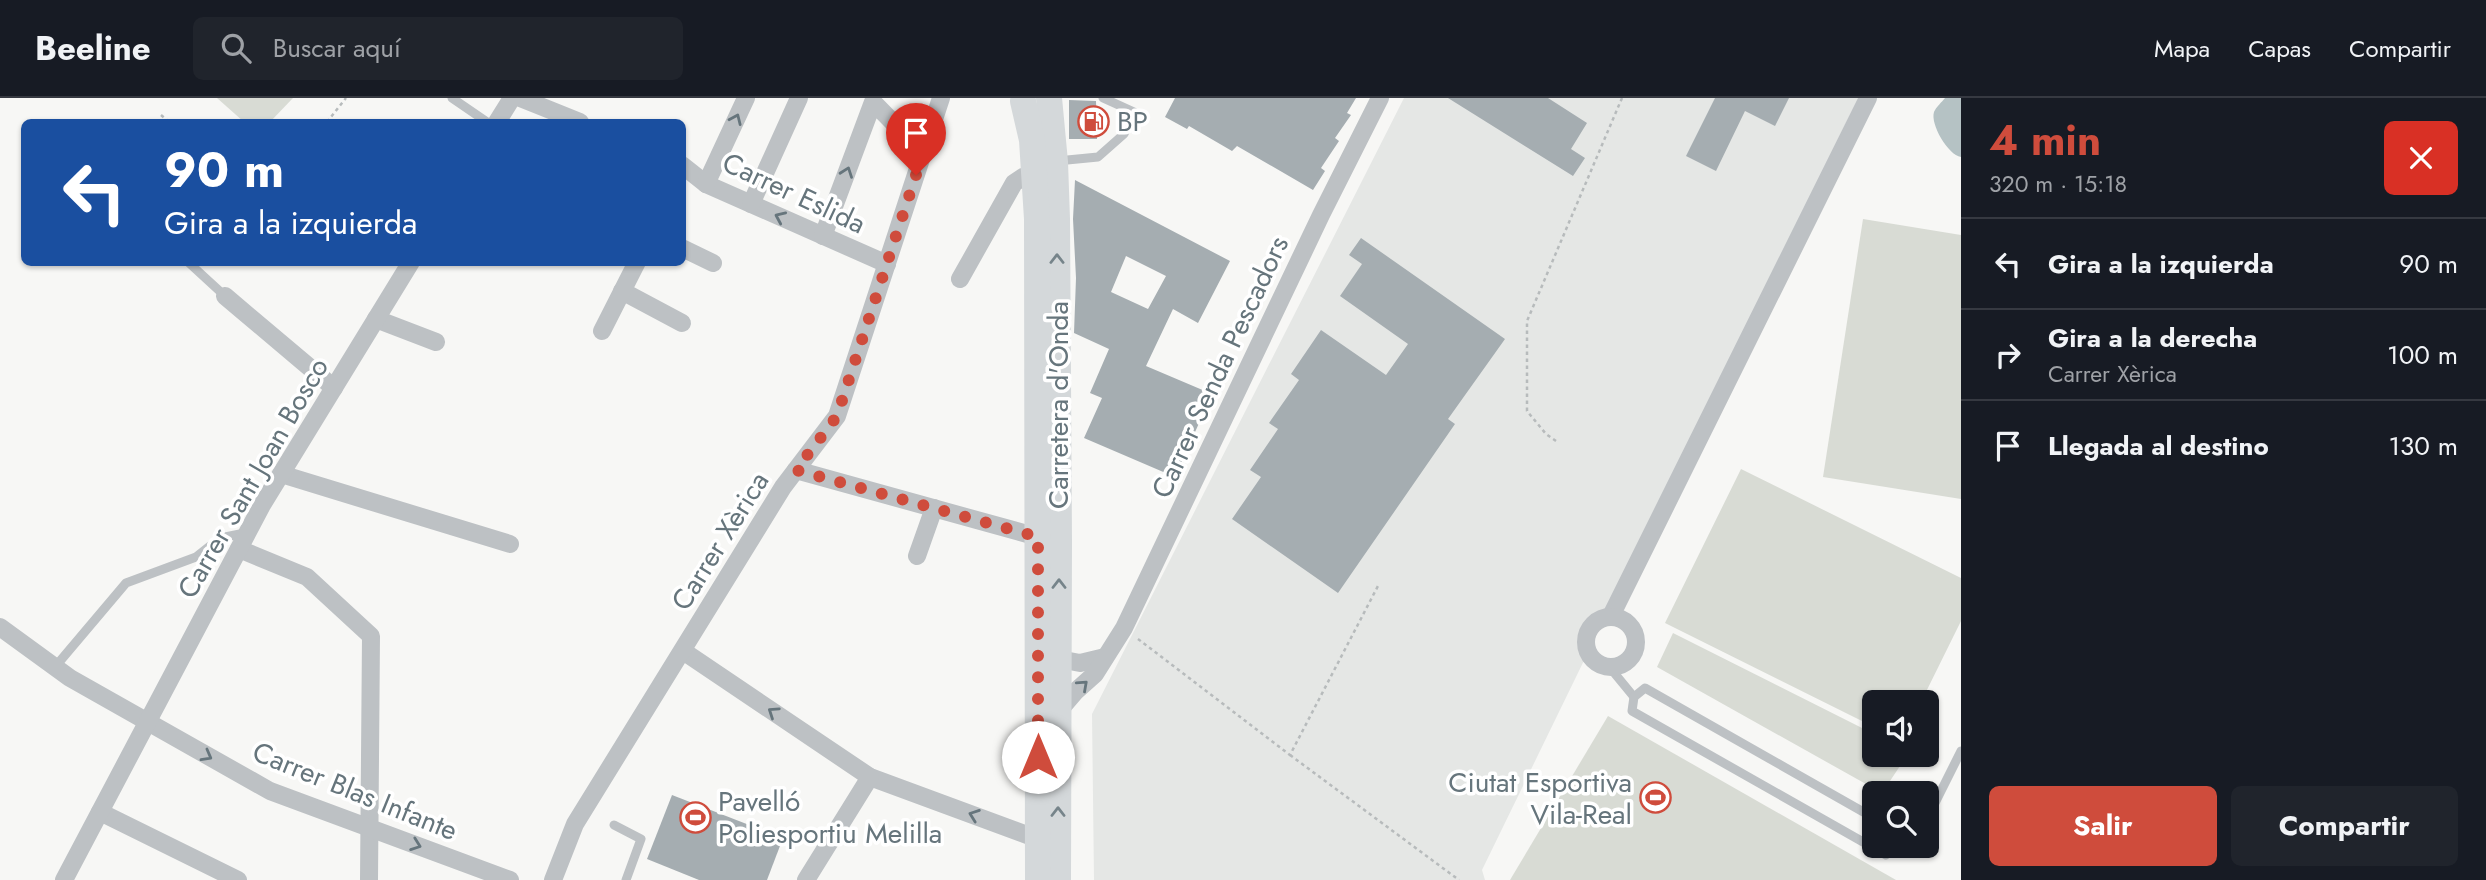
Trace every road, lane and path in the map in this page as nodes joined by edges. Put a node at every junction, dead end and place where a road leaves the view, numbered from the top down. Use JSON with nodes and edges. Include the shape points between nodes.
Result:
{"nodes":[{"id":1,"x":345,"y":98,"type":"edge"},
{"id":2,"x":452,"y":98,"type":"edge"},
{"id":3,"x":512,"y":98,"type":"edge"},
{"id":4,"x":520,"y":98,"type":"edge"},
{"id":5,"x":746,"y":98,"type":"edge"},
{"id":6,"x":799,"y":98,"type":"edge"},
{"id":7,"x":941,"y":98,"type":"edge"},
{"id":8,"x":1103,"y":98,"type":"edge"},
{"id":9,"x":1380,"y":98,"type":"edge"},
{"id":10,"x":1622,"y":98,"type":"edge"},
{"id":11,"x":1868,"y":98,"type":"edge"},
{"id":12,"x":1035,"y":99,"type":"edge"},
{"id":13,"x":161,"y":115,"type":"dead end"},
{"id":14,"x":166,"y":119,"type":"edge"},
{"id":15,"x":329,"y":119,"type":"edge"},
{"id":16,"x":483,"y":119,"type":"edge"},
{"id":17,"x":499,"y":119,"type":"edge"},
{"id":18,"x":572,"y":119,"type":"edge"},
{"id":19,"x":923,"y":153,"type":"junction"},
{"id":20,"x":1045,"y":168,"type":"junction"},
{"id":21,"x":686,"y":169,"type":"edge"},
{"id":22,"x":706,"y":184,"type":"junction"},
{"id":23,"x":751,"y":204,"type":"junction"},
{"id":24,"x":823,"y":236,"type":"junction"},
{"id":25,"x":686,"y":250,"type":"edge"},
{"id":26,"x":713,"y":263,"type":"dead end"},
{"id":27,"x":887,"y":264,"type":"junction"},
{"id":28,"x":192,"y":266,"type":"edge"},
{"id":29,"x":409,"y":266,"type":"edge"},
{"id":30,"x":635,"y":266,"type":"edge"},
{"id":31,"x":960,"y":279,"type":"dead end"},
{"id":32,"x":622,"y":292,"type":"junction"},
{"id":33,"x":225,"y":296,"type":"joint"},
{"id":34,"x":376,"y":319,"type":"junction"},
{"id":35,"x":682,"y":323,"type":"dead end"},
{"id":36,"x":602,"y":331,"type":"dead end"},
{"id":37,"x":436,"y":342,"type":"dead end"},
{"id":38,"x":334,"y":387,"type":"junction"},
{"id":39,"x":1556,"y":442,"type":"dead end"},
{"id":40,"x":796,"y":470,"type":"junction"},
{"id":41,"x":281,"y":474,"type":"junction"},
{"id":42,"x":934,"y":508,"type":"junction"},
{"id":43,"x":1038,"y":537,"type":"junction"},
{"id":44,"x":243,"y":541,"type":"junction"},
{"id":45,"x":510,"y":544,"type":"dead end"},
{"id":46,"x":917,"y":556,"type":"dead end"},
{"id":47,"x":1379,"y":584,"type":"dead end"},
{"id":48,"x":1611,"y":616,"type":"junction"},
{"id":49,"x":0,"y":628,"type":"edge"},
{"id":50,"x":1124,"y":628,"type":"junction"},
{"id":51,"x":683,"y":651,"type":"junction"},
{"id":52,"x":1105,"y":657,"type":"junction"},
{"id":53,"x":1059,"y":659,"type":"junction"},
{"id":54,"x":55,"y":667,"type":"junction"},
{"id":55,"x":1611,"y":669,"type":"junction"},
{"id":56,"x":1634,"y":697,"type":"junction"},
{"id":57,"x":1058,"y":712,"type":"junction"},
{"id":58,"x":148,"y":723,"type":"junction"},
{"id":59,"x":1961,"y":751,"type":"edge"},
{"id":60,"x":1290,"y":755,"type":"junction"},
{"id":61,"x":870,"y":777,"type":"junction"},
{"id":62,"x":1939,"y":795,"type":"edge"},
{"id":63,"x":1862,"y":811,"type":"edge"},
{"id":64,"x":100,"y":812,"type":"junction"},
{"id":65,"x":614,"y":824,"type":"dead end"},
{"id":66,"x":370,"y":828,"type":"junction"},
{"id":67,"x":1038,"y":839,"type":"junction"},
{"id":68,"x":1862,"y":841,"type":"edge"},
{"id":69,"x":64,"y":880,"type":"edge"},
{"id":70,"x":238,"y":880,"type":"edge"},
{"id":71,"x":369,"y":880,"type":"edge"},
{"id":72,"x":510,"y":880,"type":"edge"},
{"id":73,"x":553,"y":880,"type":"edge"},
{"id":74,"x":626,"y":880,"type":"edge"},
{"id":75,"x":806,"y":880,"type":"edge"},
{"id":76,"x":1038,"y":880,"type":"edge"},
{"id":77,"x":1058,"y":880,"type":"edge"},
{"id":78,"x":1459,"y":880,"type":"edge"}],
"edges":[{"from":1,"to":15,"type":"path"},
{"from":2,"to":16,"type":"lane"},
{"from":3,"to":17,"type":"street"},
{"from":4,"to":18,"type":"street"},
{"from":22,"to":5,"type":"street","one_way":true},
{"from":6,"to":23,"type":"street"},
{"from":7,"to":19,"type":"street","name":"Carrer Xèrica"},
{"from":8,"to":20,"type":"lane","via":[[1134,112],[1124,134],[1098,157]]},
{"from":9,"to":50,"type":"street","name":"Carrer Senda Pescadors"},
{"from":10,"to":39,"type":"path","via":[[1527,321],[1527,411]]},
{"from":11,"to":48,"type":"street"},
{"from":12,"to":20,"type":"main road","name":"Carretera d'Onda"},
{"from":13,"to":14,"type":"path"},
{"from":24,"to":19,"type":"street","one_way":true,"via":[[873,102]]},
{"from":19,"to":27,"type":"street","name":"Carrer Xèrica"},
{"from":20,"to":31,"type":"street","via":[[1014,183]]},
{"from":20,"to":43,"type":"main road","name":"Carretera d'Onda"},
{"from":53,"to":20,"type":"main road","name":"Carretera d'Onda","one_way":true},
{"from":21,"to":22,"type":"street","name":"Carrer Eslida"},
{"from":22,"to":23,"type":"street","name":"Carrer Eslida"},
{"from":24,"to":23,"type":"street","name":"Carrer Eslida","one_way":true},
{"from":24,"to":27,"type":"street","name":"Carrer Eslida"},
{"from":25,"to":26,"type":"street"},
{"from":27,"to":40,"type":"street","name":"Carrer Xèrica","via":[[837,416]]},
{"from":28,"to":33,"type":"lane"},
{"from":29,"to":34,"type":"street","name":"Carrer Sant Joan Bosco"},
{"from":30,"to":32,"type":"street"},
{"from":32,"to":35,"type":"street"},
{"from":32,"to":36,"type":"street"},
{"from":33,"to":38,"type":"street"},
{"from":34,"to":37,"type":"street"},
{"from":34,"to":38,"type":"street","name":"Carrer Sant Joan Bosco"},
{"from":38,"to":41,"type":"street","name":"Carrer Sant Joan Bosco"},
{"from":40,"to":42,"type":"street"},
{"from":40,"to":51,"type":"street","name":"Carrer Xèrica"},
{"from":41,"to":44,"type":"street","name":"Carrer Sant Joan Bosco"},
{"from":41,"to":45,"type":"street"},
{"from":42,"to":43,"type":"street"},
{"from":42,"to":46,"type":"street"},
{"from":43,"to":67,"type":"main road","name":"Carretera d'Onda"},
{"from":44,"to":54,"type":"lane","via":[[220,538],[196,557],[126,583]]},
{"from":44,"to":58,"type":"street","name":"Carrer Sant Joan Bosco"},
{"from":44,"to":66,"type":"street","via":[[307,578],[371,636]]},
{"from":47,"to":60,"type":"path"},
{"from":48,"to":55,"type":"street","via":[[1630,624],[1638,642],[1630,661]]},
{"from":48,"to":55,"type":"street","via":[[1592,624],[1584,643],[1592,662]]},
{"from":49,"to":54,"type":"street","name":"Carrer Blas Infante"},
{"from":50,"to":52,"type":"street","name":"Carrer Senda Pescadors"},
{"from":50,"to":60,"type":"path"},
{"from":61,"to":51,"type":"street","one_way":true},
{"from":51,"to":73,"type":"street","name":"Carrer Xèrica","via":[[575,824]]},
{"from":52,"to":53,"type":"street","via":[[1080,663]]},
{"from":57,"to":52,"type":"street","name":"Carrer Senda Pescadors","one_way":true},
{"from":53,"to":57,"type":"main road","name":"Carretera d'Onda"},
{"from":54,"to":58,"type":"street","name":"Carrer Blas Infante"},
{"from":55,"to":56,"type":"lane"},
{"from":56,"to":63,"type":"lane","via":[[1645,688]]},
{"from":56,"to":68,"type":"lane","via":[[1632,711]]},
{"from":77,"to":57,"type":"main road","name":"Carretera d'Onda","one_way":true},
{"from":58,"to":64,"type":"street","name":"Carrer Sant Joan Bosco"},
{"from":58,"to":66,"type":"street","name":"Carrer Blas Infante","one_way":true,"via":[[270,791]]},
{"from":59,"to":62,"type":"lane"},
{"from":60,"to":78,"type":"path"},
{"from":67,"to":61,"type":"street","one_way":true},
{"from":61,"to":75,"type":"street"},
{"from":64,"to":69,"type":"street","name":"Carrer Sant Joan Bosco"},
{"from":64,"to":70,"type":"street"},
{"from":65,"to":74,"type":"lane","via":[[641,839]]},
{"from":66,"to":71,"type":"street"},
{"from":66,"to":72,"type":"street","name":"Carrer Blas Infante","one_way":true},
{"from":67,"to":76,"type":"main road","name":"Carretera d'Onda"}]}
